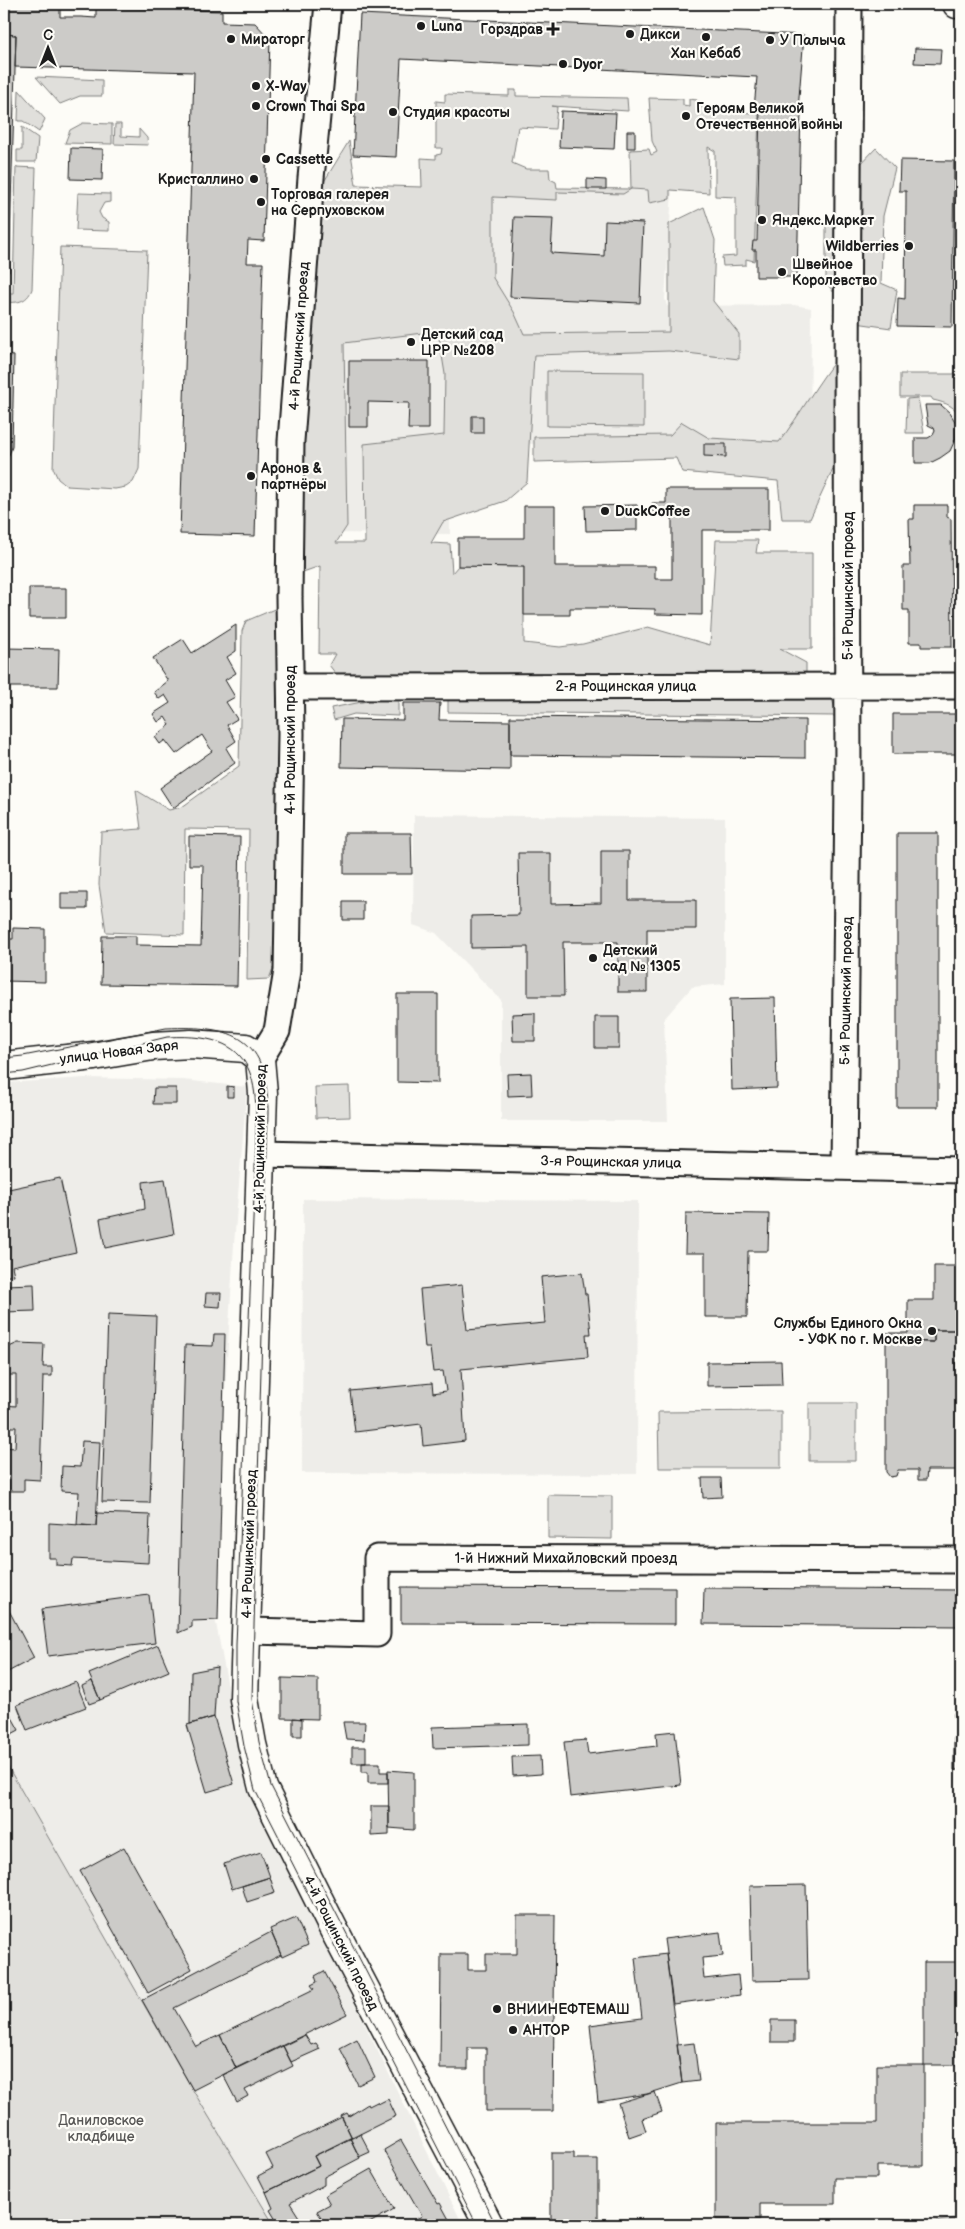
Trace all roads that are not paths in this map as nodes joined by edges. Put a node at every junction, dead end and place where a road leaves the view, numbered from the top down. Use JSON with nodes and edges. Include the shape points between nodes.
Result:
{"nodes":[{"id":1,"x":328,"y":4,"type":"edge"},
{"id":2,"x":849,"y":4,"type":"edge"},
{"id":3,"x":957,"y":4,"type":"edge"},
{"id":4,"x":961,"y":4,"type":"edge"},
{"id":5,"x":848,"y":685,"type":"junction"},
{"id":6,"x":961,"y":686,"type":"edge"},
{"id":7,"x":291,"y":687,"type":"junction"},
{"id":8,"x":260,"y":1059,"type":"junction"},
{"id":9,"x":4,"y":1066,"type":"edge"},
{"id":10,"x":261,"y":1154,"type":"junction"},
{"id":11,"x":844,"y":1168,"type":"junction"},
{"id":12,"x":961,"y":1170,"type":"edge"},
{"id":13,"x":961,"y":1560,"type":"edge"},
{"id":14,"x":246,"y":1631,"type":"junction"},
{"id":15,"x":489,"y":2225,"type":"edge"}],
"edges":[{"from":1,"to":7,"type":"street","name":"4-й Рощинский проезд","via":[[291,442]]},
{"from":2,"to":5,"type":"street","name":"5-й Рощинский проезд"},
{"from":3,"to":4,"type":"street"},
{"from":5,"to":6,"type":"street","name":"2-я Рощинская улица"},
{"from":5,"to":7,"type":"street","name":"2-я Рощинская улица"},
{"from":5,"to":11,"type":"street","name":"5-й Рощинский проезд"},
{"from":7,"to":8,"type":"street","name":"4-й Рощинский проезд","via":[[287,971],[277,1031]]},
{"from":8,"to":9,"type":"street","name":"улица Новая Заря","via":[[246,1048],[191,1044]]},
{"from":8,"to":10,"type":"street","name":"4-й Рощинский проезд","via":[[263,1093]]},
{"from":10,"to":11,"type":"street","name":"3-я Рощинская улица"},
{"from":10,"to":14,"type":"street","name":"4-й Рощинский проезд"},
{"from":11,"to":12,"type":"street","name":"3-я Рощинская улица"},
{"from":13,"to":14,"type":"street","name":"1-й Нижний Михайловский проезд","via":[[377,1558],[377,1634]]},
{"from":14,"to":15,"type":"street","name":"4-й Рощинский проезд","via":[[244,1700],[263,1788]]}]}
